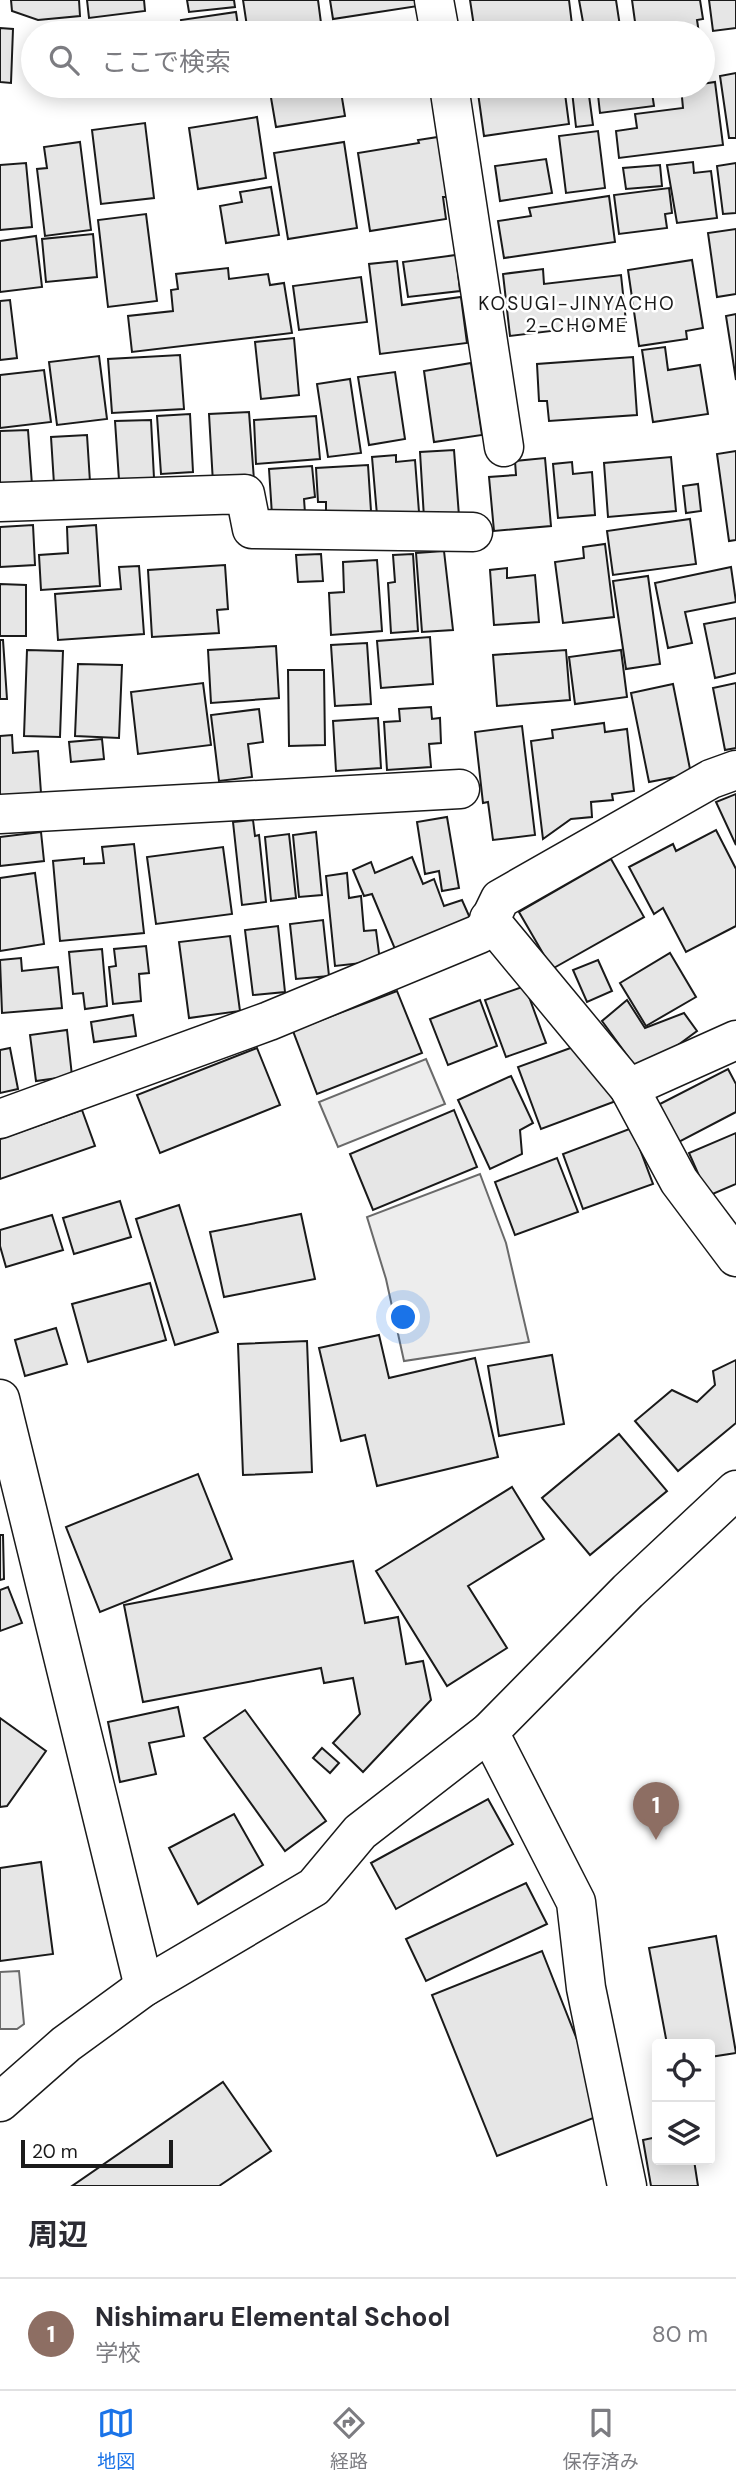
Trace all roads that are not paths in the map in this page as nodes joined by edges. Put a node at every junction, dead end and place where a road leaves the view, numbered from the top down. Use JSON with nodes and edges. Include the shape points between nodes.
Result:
{"nodes":[{"id":1,"x":435,"y":0,"type":"edge"},
{"id":2,"x":438,"y":21,"type":"edge"},
{"id":3,"x":451,"y":98,"type":"edge"},
{"id":4,"x":505,"y":447,"type":"dead end"},
{"id":5,"x":0,"y":502,"type":"edge"},
{"id":6,"x":473,"y":533,"type":"dead end"},
{"id":7,"x":736,"y":769,"type":"edge"},
{"id":8,"x":460,"y":789,"type":"dead end"},
{"id":9,"x":0,"y":814,"type":"edge"},
{"id":10,"x":489,"y":919,"type":"junction"},
{"id":11,"x":736,"y":1040,"type":"edge"},
{"id":12,"x":629,"y":1088,"type":"junction"},
{"id":13,"x":0,"y":1119,"type":"edge"},
{"id":14,"x":736,"y":1257,"type":"edge"},
{"id":15,"x":0,"y":1399,"type":"edge"},
{"id":16,"x":736,"y":1490,"type":"edge"},
{"id":17,"x":489,"y":1732,"type":"junction"},
{"id":18,"x":144,"y":1987,"type":"junction"},
{"id":19,"x":0,"y":2102,"type":"edge"},
{"id":20,"x":627,"y":2186,"type":"edge"}],
"edges":[{"from":1,"to":2,"type":"street"},
{"from":3,"to":4,"type":"street"},
{"from":5,"to":6,"type":"street","via":[[245,494],[252,529]]},
{"from":7,"to":10,"type":"street","via":[[500,900]]},
{"from":8,"to":9,"type":"street"},
{"from":10,"to":12,"type":"street"},
{"from":10,"to":13,"type":"street","via":[[479,934],[269,1021]]},
{"from":11,"to":12,"type":"street"},
{"from":12,"to":14,"type":"street","via":[[680,1181]]},
{"from":15,"to":18,"type":"street"},
{"from":16,"to":17,"type":"street"},
{"from":17,"to":18,"type":"street","via":[[360,1832],[314,1887]]},
{"from":17,"to":20,"type":"street","via":[[576,1902],[586,1988]]},
{"from":18,"to":19,"type":"street","via":[[66,2044]]}]}
